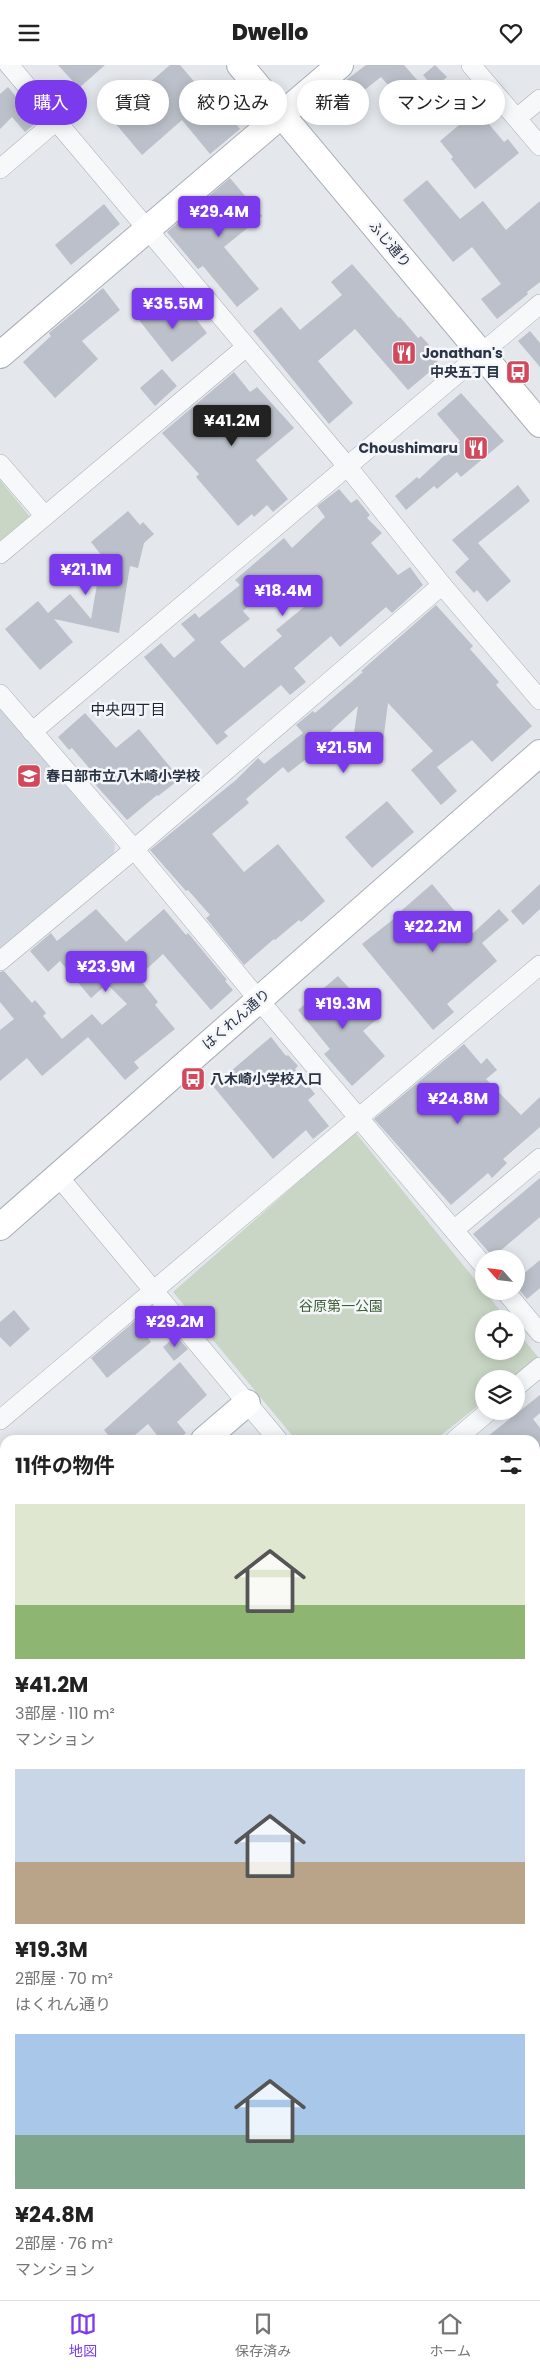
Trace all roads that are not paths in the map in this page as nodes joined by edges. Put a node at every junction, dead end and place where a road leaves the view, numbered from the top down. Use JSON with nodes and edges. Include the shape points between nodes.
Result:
{"nodes":[{"id":1,"x":9,"y":65,"type":"edge"},
{"id":2,"x":240,"y":65,"type":"edge"},
{"id":3,"x":340,"y":65,"type":"edge"},
{"id":4,"x":471,"y":65,"type":"edge"},
{"id":5,"x":22,"y":80,"type":"edge"},
{"id":6,"x":253,"y":80,"type":"edge"},
{"id":7,"x":540,"y":99,"type":"edge"},
{"id":8,"x":287,"y":109,"type":"edge"},
{"id":9,"x":517,"y":118,"type":"junction"},
{"id":10,"x":287,"y":121,"type":"edge"},
{"id":11,"x":51,"y":125,"type":"edge"},
{"id":12,"x":59,"y":125,"type":"edge"},
{"id":13,"x":268,"y":125,"type":"edge"},
{"id":14,"x":540,"y":145,"type":"edge"},
{"id":15,"x":0,"y":169,"type":"edge"},
{"id":16,"x":147,"y":228,"type":"junction"},
{"id":17,"x":540,"y":305,"type":"edge"},
{"id":18,"x":246,"y":347,"type":"junction"},
{"id":19,"x":481,"y":353,"type":"junction"},
{"id":20,"x":0,"y":355,"type":"edge"},
{"id":21,"x":540,"y":424,"type":"edge"},
{"id":22,"x":0,"y":464,"type":"edge"},
{"id":23,"x":347,"y":466,"type":"junction"},
{"id":24,"x":45,"y":516,"type":"junction"},
{"id":25,"x":0,"y":554,"type":"edge"},
{"id":26,"x":442,"y":585,"type":"junction"},
{"id":27,"x":0,"y":694,"type":"edge"},
{"id":28,"x":540,"y":699,"type":"edge"},
{"id":29,"x":32,"y":732,"type":"junction"},
{"id":30,"x":540,"y":753,"type":"edge"},
{"id":31,"x":134,"y":849,"type":"junction"},
{"id":32,"x":0,"y":961,"type":"edge"},
{"id":33,"x":540,"y":965,"type":"edge"},
{"id":34,"x":258,"y":999,"type":"junction"},
{"id":35,"x":359,"y":1117,"type":"junction"},
{"id":36,"x":540,"y":1158,"type":"edge"},
{"id":37,"x":58,"y":1176,"type":"junction"},
{"id":38,"x":0,"y":1227,"type":"edge"},
{"id":39,"x":454,"y":1230,"type":"junction"},
{"id":40,"x":475,"y":1255,"type":"edge"},
{"id":41,"x":153,"y":1289,"type":"junction"},
{"id":42,"x":512,"y":1300,"type":"edge"},
{"id":43,"x":540,"y":1333,"type":"edge"},
{"id":44,"x":540,"y":1367,"type":"edge"},
{"id":45,"x":525,"y":1380,"type":"edge"},
{"id":46,"x":247,"y":1403,"type":"junction"},
{"id":47,"x":0,"y":1420,"type":"edge"},
{"id":48,"x":478,"y":1420,"type":"edge"},
{"id":49,"x":210,"y":1435,"type":"edge"},
{"id":50,"x":274,"y":1435,"type":"edge"},
{"id":51,"x":461,"y":1435,"type":"edge"}],
"edges":[{"from":1,"to":5,"type":"street"},
{"from":2,"to":6,"type":"street","name":"ふじ通り"},
{"from":3,"to":8,"type":"street"},
{"from":4,"to":9,"type":"street"},
{"from":7,"to":9,"type":"street"},
{"from":9,"to":14,"type":"street"},
{"from":10,"to":19,"type":"street","name":"ふじ通り"},
{"from":11,"to":15,"type":"street"},
{"from":12,"to":16,"type":"street"},
{"from":13,"to":16,"type":"street"},
{"from":16,"to":18,"type":"street"},
{"from":16,"to":20,"type":"street"},
{"from":17,"to":19,"type":"street"},
{"from":18,"to":23,"type":"street"},
{"from":18,"to":24,"type":"street"},
{"from":19,"to":21,"type":"street","name":"ふじ通り"},
{"from":19,"to":23,"type":"street"},
{"from":22,"to":24,"type":"street"},
{"from":23,"to":26,"type":"street"},
{"from":23,"to":29,"type":"street"},
{"from":24,"to":25,"type":"street"},
{"from":26,"to":28,"type":"street"},
{"from":26,"to":31,"type":"street"},
{"from":27,"to":29,"type":"street"},
{"from":29,"to":31,"type":"street"},
{"from":30,"to":34,"type":"street","name":"はくれん通り"},
{"from":31,"to":32,"type":"street"},
{"from":31,"to":34,"type":"street"},
{"from":33,"to":35,"type":"street"},
{"from":34,"to":35,"type":"street"},
{"from":34,"to":37,"type":"street","name":"はくれん通り"},
{"from":35,"to":39,"type":"street"},
{"from":35,"to":41,"type":"street"},
{"from":36,"to":39,"type":"street"},
{"from":37,"to":38,"type":"street","name":"はくれん通り"},
{"from":37,"to":41,"type":"street"},
{"from":39,"to":40,"type":"street"},
{"from":41,"to":46,"type":"street"},
{"from":41,"to":47,"type":"street"},
{"from":42,"to":43,"type":"street"},
{"from":44,"to":45,"type":"street"},
{"from":46,"to":49,"type":"street"},
{"from":46,"to":50,"type":"street"},
{"from":48,"to":51,"type":"street"}]}
